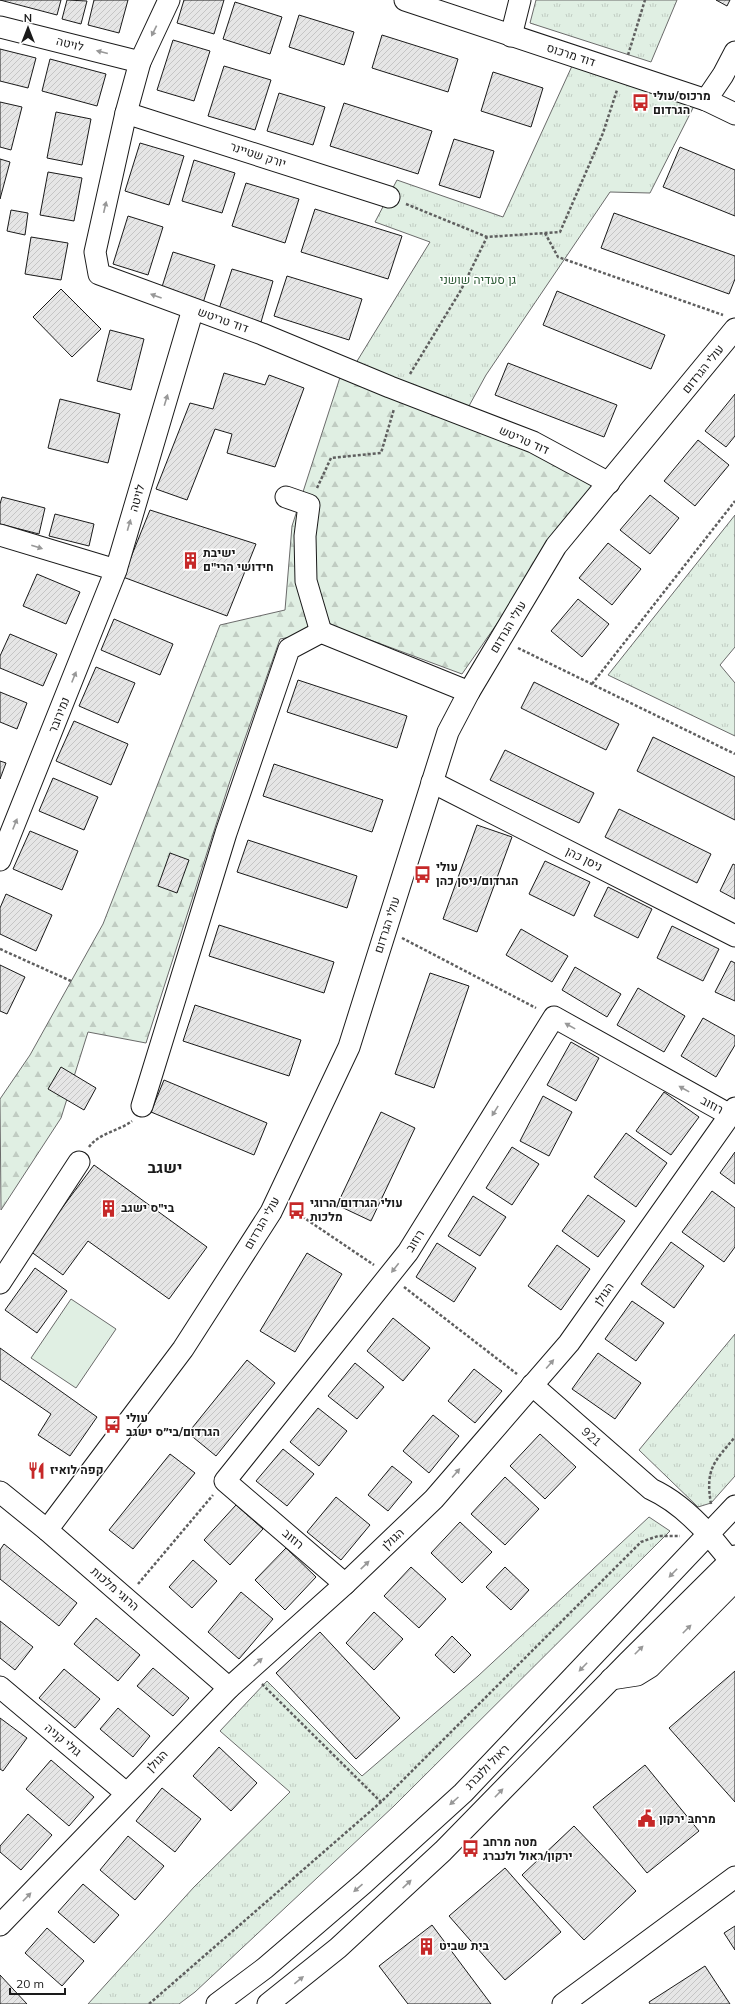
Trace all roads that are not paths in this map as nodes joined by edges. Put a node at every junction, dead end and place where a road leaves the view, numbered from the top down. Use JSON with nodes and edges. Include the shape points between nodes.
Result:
{"nodes":[{"id":1,"x":169,"y":0,"type":"edge"},
{"id":2,"x":405,"y":0,"type":"edge"},
{"id":3,"x":520,"y":0,"type":"edge"},
{"id":4,"x":0,"y":27,"type":"edge"},
{"id":5,"x":511,"y":36,"type":"junction"},
{"id":6,"x":735,"y":52,"type":"edge"},
{"id":7,"x":140,"y":62,"type":"junction"},
{"id":8,"x":706,"y":100,"type":"junction"},
{"id":9,"x":126,"y":113,"type":"junction"},
{"id":10,"x":735,"y":114,"type":"edge"},
{"id":11,"x":389,"y":197,"type":"road end"},
{"id":12,"x":193,"y":309,"type":"junction"},
{"id":13,"x":732,"y":323,"type":"edge"},
{"id":14,"x":609,"y":483,"type":"junction"},
{"id":15,"x":286,"y":497,"type":"dead end"},
{"id":16,"x":0,"y":535,"type":"edge"},
{"id":17,"x":116,"y":570,"type":"junction"},
{"id":18,"x":321,"y":632,"type":"junction"},
{"id":19,"x":469,"y":692,"type":"junction"},
{"id":20,"x":432,"y":782,"type":"junction"},
{"id":21,"x":0,"y":860,"type":"edge"},
{"id":22,"x":735,"y":936,"type":"edge"},
{"id":23,"x":142,"y":1106,"type":"road end"},
{"id":24,"x":733,"y":1112,"type":"edge"},
{"id":25,"x":79,"y":1162,"type":"road end"},
{"id":26,"x":0,"y":1283,"type":"edge"},
{"id":27,"x":532,"y":1385,"type":"junction"},
{"id":28,"x":0,"y":1492,"type":"edge"},
{"id":29,"x":735,"y":1506,"type":"edge"},
{"id":30,"x":48,"y":1530,"type":"junction"},
{"id":31,"x":700,"y":1536,"type":"junction"},
{"id":32,"x":733,"y":1561,"type":"edge"},
{"id":33,"x":735,"y":1581,"type":"edge"},
{"id":34,"x":345,"y":1584,"type":"junction"},
{"id":35,"x":611,"y":1679,"type":"junction"},
{"id":36,"x":0,"y":1687,"type":"edge"},
{"id":37,"x":229,"y":1688,"type":"junction"},
{"id":38,"x":126,"y":1793,"type":"junction"},
{"id":39,"x":735,"y":1877,"type":"edge"},
{"id":40,"x":0,"y":1925,"type":"edge"},
{"id":41,"x":217,"y":2004,"type":"edge"},
{"id":42,"x":268,"y":2004,"type":"edge"},
{"id":43,"x":562,"y":2004,"type":"edge"}],
"edges":[{"from":1,"to":7,"type":"street","name":"דוד טריטש","one_way":true},
{"from":2,"to":5,"type":"street","name":"דוד מרכוס"},
{"from":3,"to":5,"type":"street"},
{"from":7,"to":4,"type":"street","name":"לויטה","one_way":true},
{"from":5,"to":8,"type":"street","name":"דוד מרכוס"},
{"from":6,"to":8,"type":"street"},
{"from":7,"to":9,"type":"street","name":"דוד טריטש"},
{"from":8,"to":10,"type":"street","name":"דוד מרכוס"},
{"from":9,"to":11,"type":"street","name":"יורק שטיינר"},
{"from":12,"to":9,"type":"street","name":"דוד טריטש","one_way":true,"via":[[99,274],[95,252]]},
{"from":12,"to":14,"type":"street","name":"דוד טריטש","via":[[533,442]]},
{"from":17,"to":12,"type":"street","name":"לויטה","one_way":true},
{"from":13,"to":14,"type":"street","name":"עולי הגרדום"},
{"from":14,"to":19,"type":"street","name":"עולי הגרדום","via":[[556,546]]},
{"from":15,"to":18,"type":"street","via":[[309,505],[305,536],[306,580]]},
{"from":16,"to":17,"type":"street","one_way":true},
{"from":21,"to":17,"type":"street","name":"נמירובר","one_way":true},
{"from":18,"to":19,"type":"street"},
{"from":18,"to":23,"type":"street","via":[[289,649],[226,833]]},
{"from":19,"to":20,"type":"street","name":"עולי הגרדום","via":[[448,732]]},
{"from":20,"to":22,"type":"street","name":"ניסן כהן"},
{"from":20,"to":30,"type":"street","name":"עולי הגרדום","via":[[349,1047],[271,1212],[183,1349]]},
{"from":27,"to":24,"type":"street","name":"הגולן","one_way":true,"via":[[569,1343]]},
{"from":24,"to":34,"type":"street","name":"רוזוב","one_way":true,"via":[[554,1017],[408,1252],[225,1480]]},
{"from":25,"to":26,"type":"street"},
{"from":27,"to":31,"type":"street","name":"921","via":[[651,1489],[670,1499]]},
{"from":34,"to":27,"type":"street","name":"הגולן","one_way":true,"via":[[434,1500]]},
{"from":28,"to":30,"type":"street","name":"הרוגי מלכות"},
{"from":29,"to":31,"type":"street","name":"ראול ולנברג"},
{"from":30,"to":37,"type":"street","name":"הרוגי מלכות"},
{"from":31,"to":32,"type":"street","name":"921"},
{"from":31,"to":41,"type":"street","name":"ראול ולנברג","one_way":true,"via":[[463,1793],[265,1968]]},
{"from":35,"to":32,"type":"street","one_way":true},
{"from":35,"to":33,"type":"street","one_way":true,"via":[[637,1675],[650,1667]]},
{"from":37,"to":34,"type":"street","name":"הגולן","one_way":true},
{"from":42,"to":35,"type":"street","one_way":true,"via":[[338,1948],[443,1851]]},
{"from":36,"to":38,"type":"street","name":"גולי קניה"},
{"from":37,"to":38,"type":"street","name":"הגולן"},
{"from":40,"to":38,"type":"street","name":"הגולן","one_way":true},
{"from":39,"to":43,"type":"street"}]}
